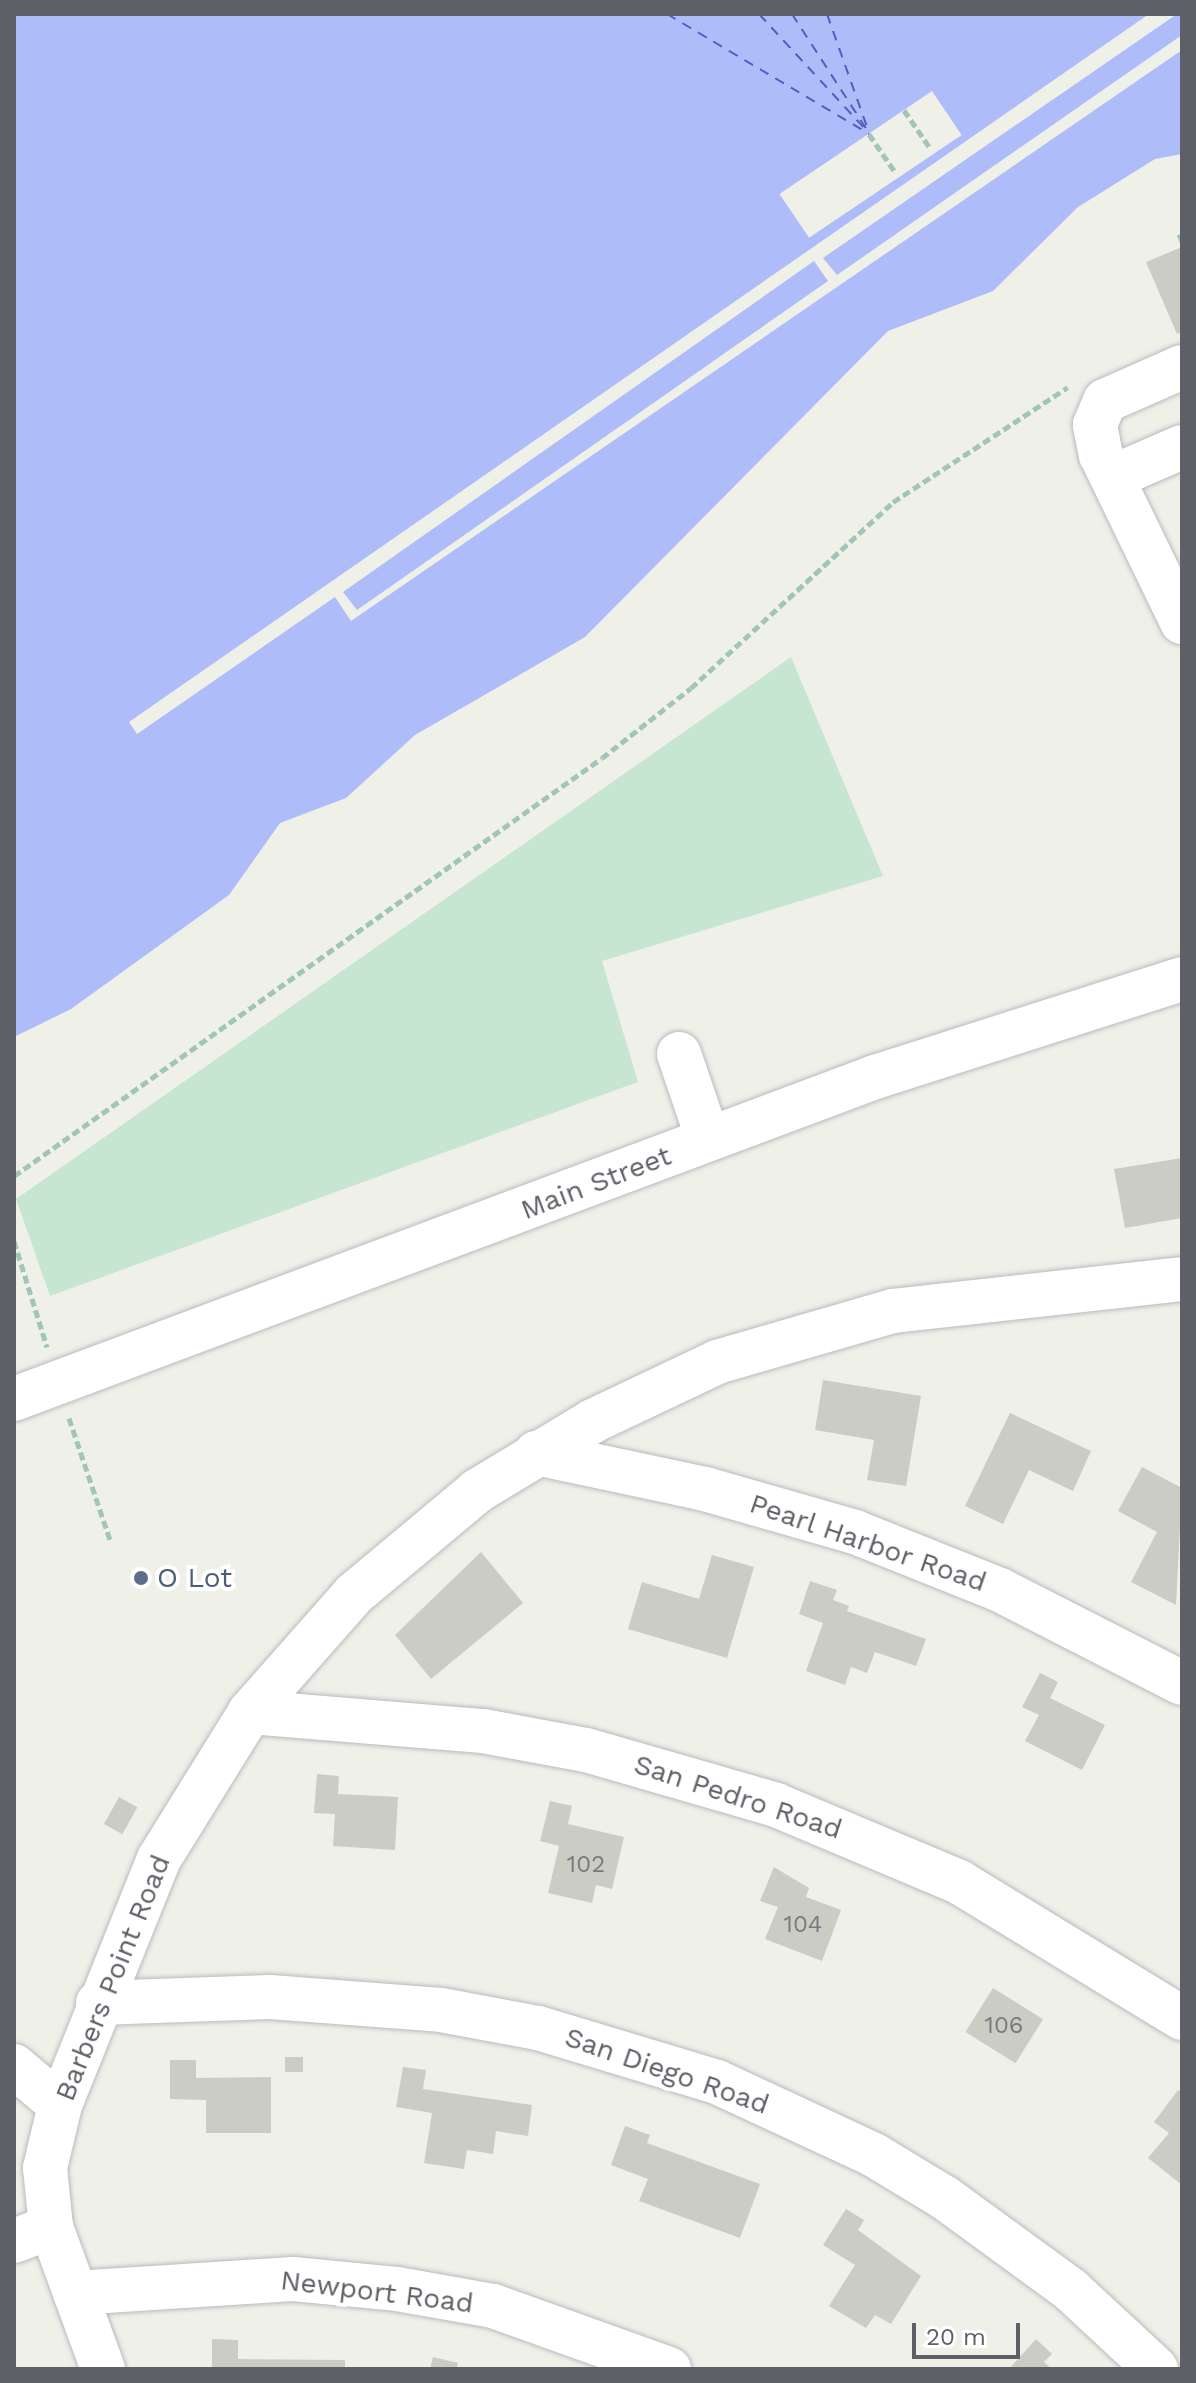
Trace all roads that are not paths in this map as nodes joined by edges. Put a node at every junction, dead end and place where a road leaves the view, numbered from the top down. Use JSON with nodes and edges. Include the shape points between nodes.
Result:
{"nodes":[{"id":1,"x":1182,"y":367,"type":"edge"},
{"id":2,"x":1182,"y":447,"type":"edge"},
{"id":3,"x":1115,"y":476,"type":"junction"},
{"id":4,"x":1182,"y":622,"type":"edge"},
{"id":5,"x":1182,"y":979,"type":"edge"},
{"id":6,"x":679,"y":1054,"type":"dead end"},
{"id":7,"x":708,"y":1139,"type":"junction"},
{"id":8,"x":1182,"y":1279,"type":"edge"},
{"id":9,"x":14,"y":1399,"type":"edge"},
{"id":10,"x":536,"y":1453,"type":"junction"},
{"id":11,"x":1182,"y":1683,"type":"edge"},
{"id":12,"x":250,"y":1712,"type":"junction"},
{"id":13,"x":98,"y":2003,"type":"junction"},
{"id":14,"x":1182,"y":2018,"type":"edge"},
{"id":15,"x":14,"y":2066,"type":"edge"},
{"id":16,"x":60,"y":2105,"type":"junction"},
{"id":17,"x":32,"y":2234,"type":"edge"},
{"id":18,"x":75,"y":2293,"type":"junction"},
{"id":19,"x":103,"y":2369,"type":"edge"},
{"id":20,"x":669,"y":2369,"type":"edge"},
{"id":21,"x":1156,"y":2369,"type":"edge"}],
"edges":[{"from":1,"to":3,"type":"street","via":[[1105,401],[1095,425]]},
{"from":2,"to":3,"type":"street"},
{"from":3,"to":4,"type":"street"},
{"from":5,"to":7,"type":"street","name":"Main Street","via":[[875,1077]]},
{"from":6,"to":7,"type":"street"},
{"from":7,"to":9,"type":"street","name":"Main Street"},
{"from":8,"to":10,"type":"street","name":"Barbers Point Road","via":[[999,1294],[799,1333],[653,1390]]},
{"from":10,"to":11,"type":"street","name":"Pearl Harbor Road","via":[[705,1489],[855,1532],[1000,1590]]},
{"from":10,"to":12,"type":"street","name":"Barbers Point Road","via":[[477,1491],[354,1594]]},
{"from":12,"to":13,"type":"street","name":"Barbers Point Road","via":[[159,1859]]},
{"from":12,"to":14,"type":"street","name":"San Pedro Road","via":[[483,1731],[586,1750],[761,1800],[959,1882]]},
{"from":13,"to":16,"type":"street","name":"Barbers Point Road"},
{"from":13,"to":21,"type":"street","name":"San Diego Road","via":[[270,1997],[441,2010],[538,2028],[717,2082],[945,2198],[1071,2290]]},
{"from":15,"to":16,"type":"street"},
{"from":16,"to":17,"type":"street","name":"Barbers Point Road"},
{"from":17,"to":18,"type":"street","name":"Barbers Point Road"},
{"from":18,"to":19,"type":"street","name":"Barbers Point Road"},
{"from":18,"to":20,"type":"street","name":"Newport Road","via":[[293,2279],[397,2289],[552,2324]]}]}
